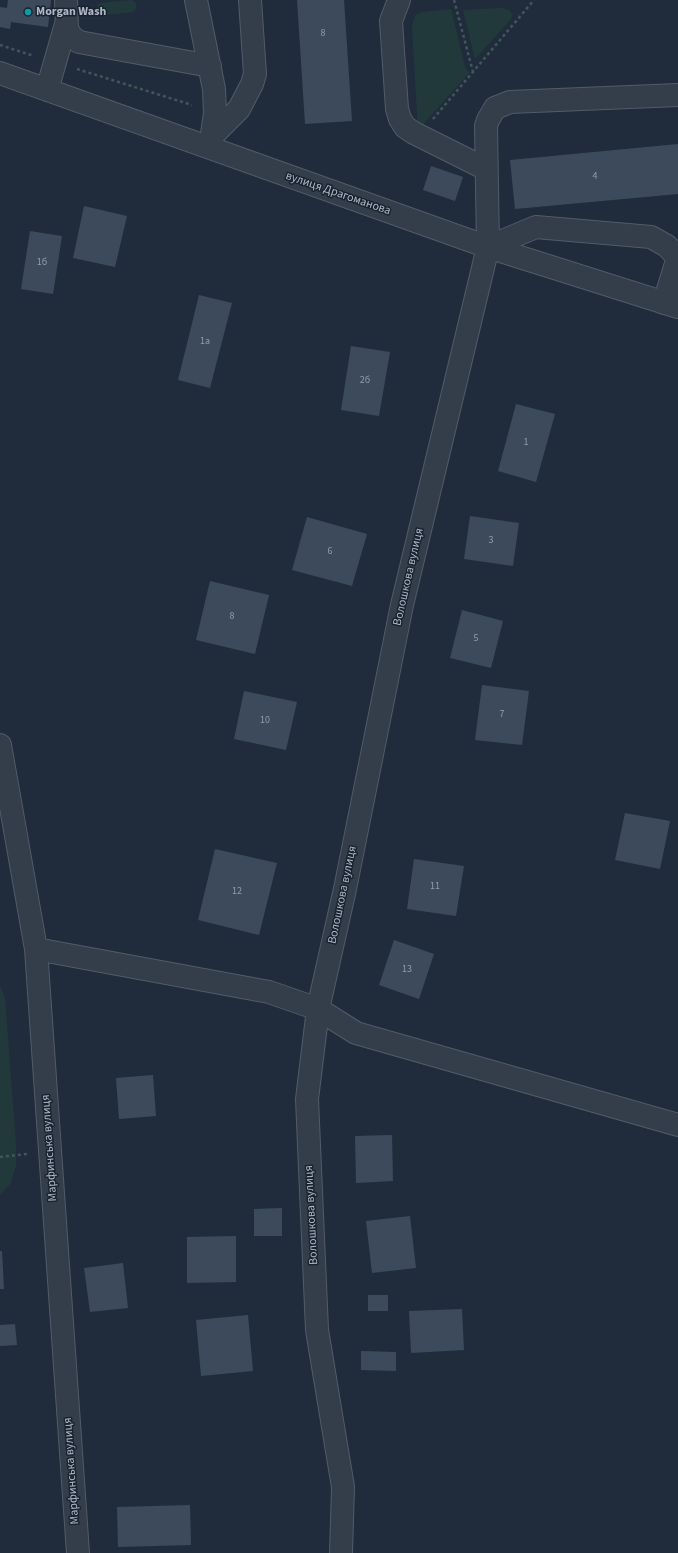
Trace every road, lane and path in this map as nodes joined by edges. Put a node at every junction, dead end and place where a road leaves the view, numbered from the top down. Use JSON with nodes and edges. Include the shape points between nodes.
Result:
{"nodes":[{"id":1,"x":66,"y":0,"type":"edge"},
{"id":2,"x":196,"y":0,"type":"edge"},
{"id":3,"x":250,"y":0,"type":"edge"},
{"id":4,"x":399,"y":0,"type":"edge"},
{"id":5,"x":454,"y":0,"type":"edge"},
{"id":6,"x":534,"y":0,"type":"edge"},
{"id":7,"x":66,"y":24,"type":"junction"},
{"id":8,"x":0,"y":45,"type":"edge"},
{"id":9,"x":55,"y":62,"type":"junction"},
{"id":10,"x":210,"y":66,"type":"junction"},
{"id":11,"x":473,"y":72,"type":"junction"},
{"id":12,"x":0,"y":73,"type":"edge"},
{"id":13,"x":48,"y":90,"type":"junction"},
{"id":14,"x":678,"y":95,"type":"edge"},
{"id":15,"x":215,"y":113,"type":"junction"},
{"id":16,"x":418,"y":136,"type":"junction"},
{"id":17,"x":211,"y":142,"type":"junction"},
{"id":18,"x":486,"y":169,"type":"junction"},
{"id":19,"x":488,"y":247,"type":"junction"},
{"id":20,"x":678,"y":257,"type":"edge"},
{"id":21,"x":671,"y":305,"type":"edge"},
{"id":22,"x":0,"y":745,"type":"edge"},
{"id":23,"x":36,"y":949,"type":"junction"},
{"id":24,"x":318,"y":1009,"type":"junction"},
{"id":25,"x":678,"y":1126,"type":"edge"},
{"id":26,"x":50,"y":1151,"type":"junction"},
{"id":27,"x":0,"y":1157,"type":"edge"},
{"id":28,"x":78,"y":1553,"type":"edge"},
{"id":29,"x":341,"y":1553,"type":"edge"}],
"edges":[{"from":1,"to":7,"type":"street"},
{"from":2,"to":10,"type":"street"},
{"from":3,"to":17,"type":"street","via":[[255,74],[239,109]]},
{"from":4,"to":16,"type":"street","via":[[391,21],[397,109],[402,123]]},
{"from":5,"to":11,"type":"path"},
{"from":6,"to":11,"type":"path"},
{"from":7,"to":9,"type":"street"},
{"from":7,"to":10,"type":"street","via":[[72,37],[84,44]]},
{"from":8,"to":9,"type":"path"},
{"from":9,"to":13,"type":"street"},
{"from":9,"to":15,"type":"path"},
{"from":10,"to":15,"type":"street"},
{"from":11,"to":16,"type":"path"},
{"from":12,"to":13,"type":"street","name":"вулиця Драгоманова"},
{"from":13,"to":17,"type":"street","name":"вулиця Драгоманова"},
{"from":14,"to":18,"type":"street","name":"Волошкова вулиця","via":[[516,102],[500,105],[491,114],[486,126]]},
{"from":15,"to":17,"type":"street"},
{"from":16,"to":18,"type":"street"},
{"from":17,"to":19,"type":"street","name":"вулиця Драгоманова"},
{"from":18,"to":19,"type":"street","name":"Волошкова вулиця"},
{"from":19,"to":20,"type":"street","via":[[536,227],[651,237],[667,246]]},
{"from":19,"to":21,"type":"street","name":"вулиця Драгоманова"},
{"from":19,"to":24,"type":"street","name":"Волошкова вулиця","via":[[402,605],[345,889]]},
{"from":20,"to":21,"type":"street"},
{"from":22,"to":23,"type":"street","name":"Марфинська вулиця"},
{"from":23,"to":24,"type":"street","via":[[269,992]]},
{"from":23,"to":26,"type":"street","name":"Марфинська вулиця"},
{"from":24,"to":25,"type":"street","via":[[356,1033]]},
{"from":24,"to":29,"type":"street","name":"Волошкова вулиця","via":[[307,1099],[318,1330],[343,1487]]},
{"from":26,"to":27,"type":"path"},
{"from":26,"to":28,"type":"street","name":"Марфинська вулиця"}]}
